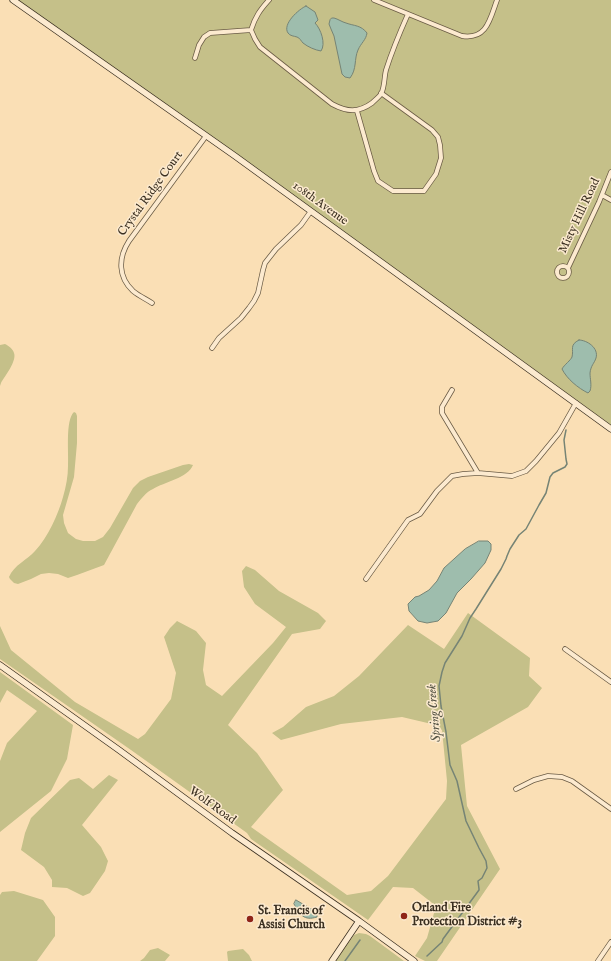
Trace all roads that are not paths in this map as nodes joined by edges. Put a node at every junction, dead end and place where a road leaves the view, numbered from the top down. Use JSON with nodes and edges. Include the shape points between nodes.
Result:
{"nodes":[{"id":1,"x":13,"y":0,"type":"edge"},
{"id":2,"x":269,"y":0,"type":"edge"},
{"id":3,"x":374,"y":0,"type":"edge"},
{"id":4,"x":498,"y":0,"type":"edge"},
{"id":5,"x":408,"y":14,"type":"junction"},
{"id":6,"x":251,"y":30,"type":"junction"},
{"id":7,"x":195,"y":58,"type":"dead end"},
{"id":8,"x":381,"y":93,"type":"junction"},
{"id":9,"x":357,"y":111,"type":"junction"},
{"id":10,"x":206,"y":136,"type":"junction"},
{"id":11,"x":611,"y":172,"type":"edge"},
{"id":12,"x":602,"y":195,"type":"junction"},
{"id":13,"x":611,"y":200,"type":"edge"},
{"id":14,"x":311,"y":211,"type":"junction"},
{"id":15,"x":568,"y":268,"type":"dead end"},
{"id":16,"x":152,"y":303,"type":"dead end"},
{"id":17,"x":212,"y":348,"type":"dead end"},
{"id":18,"x":452,"y":390,"type":"dead end"},
{"id":19,"x":576,"y":403,"type":"junction"},
{"id":20,"x":611,"y":429,"type":"edge"},
{"id":21,"x":478,"y":473,"type":"junction"},
{"id":22,"x":366,"y":579,"type":"dead end"},
{"id":23,"x":565,"y":649,"type":"dead end"},
{"id":24,"x":0,"y":664,"type":"edge"},
{"id":25,"x":611,"y":682,"type":"edge"},
{"id":26,"x":516,"y":789,"type":"dead end"},
{"id":27,"x":611,"y":809,"type":"edge"},
{"id":28,"x":359,"y":921,"type":"junction"},
{"id":29,"x":611,"y":942,"type":"edge"},
{"id":30,"x":332,"y":961,"type":"edge"},
{"id":31,"x":414,"y":961,"type":"edge"},
{"id":32,"x":598,"y":961,"type":"edge"}],
"edges":[{"from":1,"to":10,"type":"street","name":"108th Avenue"},
{"from":2,"to":6,"type":"street","via":[[258,13]]},
{"from":3,"to":5,"type":"street"},
{"from":4,"to":5,"type":"street","via":[[489,23],[476,36],[462,36]]},
{"from":5,"to":8,"type":"street","via":[[386,70]]},
{"from":6,"to":7,"type":"street","via":[[210,33],[204,37]]},
{"from":6,"to":9,"type":"street","via":[[260,47],[332,104],[349,111]]},
{"from":8,"to":9,"type":"street","via":[[367,107]]},
{"from":8,"to":9,"type":"street","via":[[438,137],[441,158],[436,174],[424,191],[393,191],[378,181]]},
{"from":10,"to":14,"type":"street","name":"108th Avenue"},
{"from":10,"to":16,"type":"street","name":"Crystal Ridge Court","via":[[122,254],[122,271],[127,284]]},
{"from":11,"to":12,"type":"street","name":"Misty Hill Road"},
{"from":12,"to":13,"type":"street"},
{"from":12,"to":15,"type":"street","name":"Misty Hill Road"},
{"from":14,"to":17,"type":"street","via":[[265,263],[254,301]]},
{"from":14,"to":19,"type":"street","name":"108th Avenue"},
{"from":18,"to":21,"type":"street","via":[[442,407],[442,414]]},
{"from":19,"to":20,"type":"street","name":"108th Avenue"},
{"from":19,"to":21,"type":"street","via":[[559,434],[526,471],[512,476]]},
{"from":21,"to":22,"type":"street","via":[[452,476],[420,514],[408,520]]},
{"from":23,"to":25,"type":"street"},
{"from":24,"to":28,"type":"street","name":"Wolf Road","via":[[228,831]]},
{"from":26,"to":27,"type":"street","via":[[548,776],[562,777],[572,781]]},
{"from":28,"to":30,"type":"street"},
{"from":28,"to":31,"type":"street","name":"Wolf Road"},
{"from":29,"to":32,"type":"street"}]}
